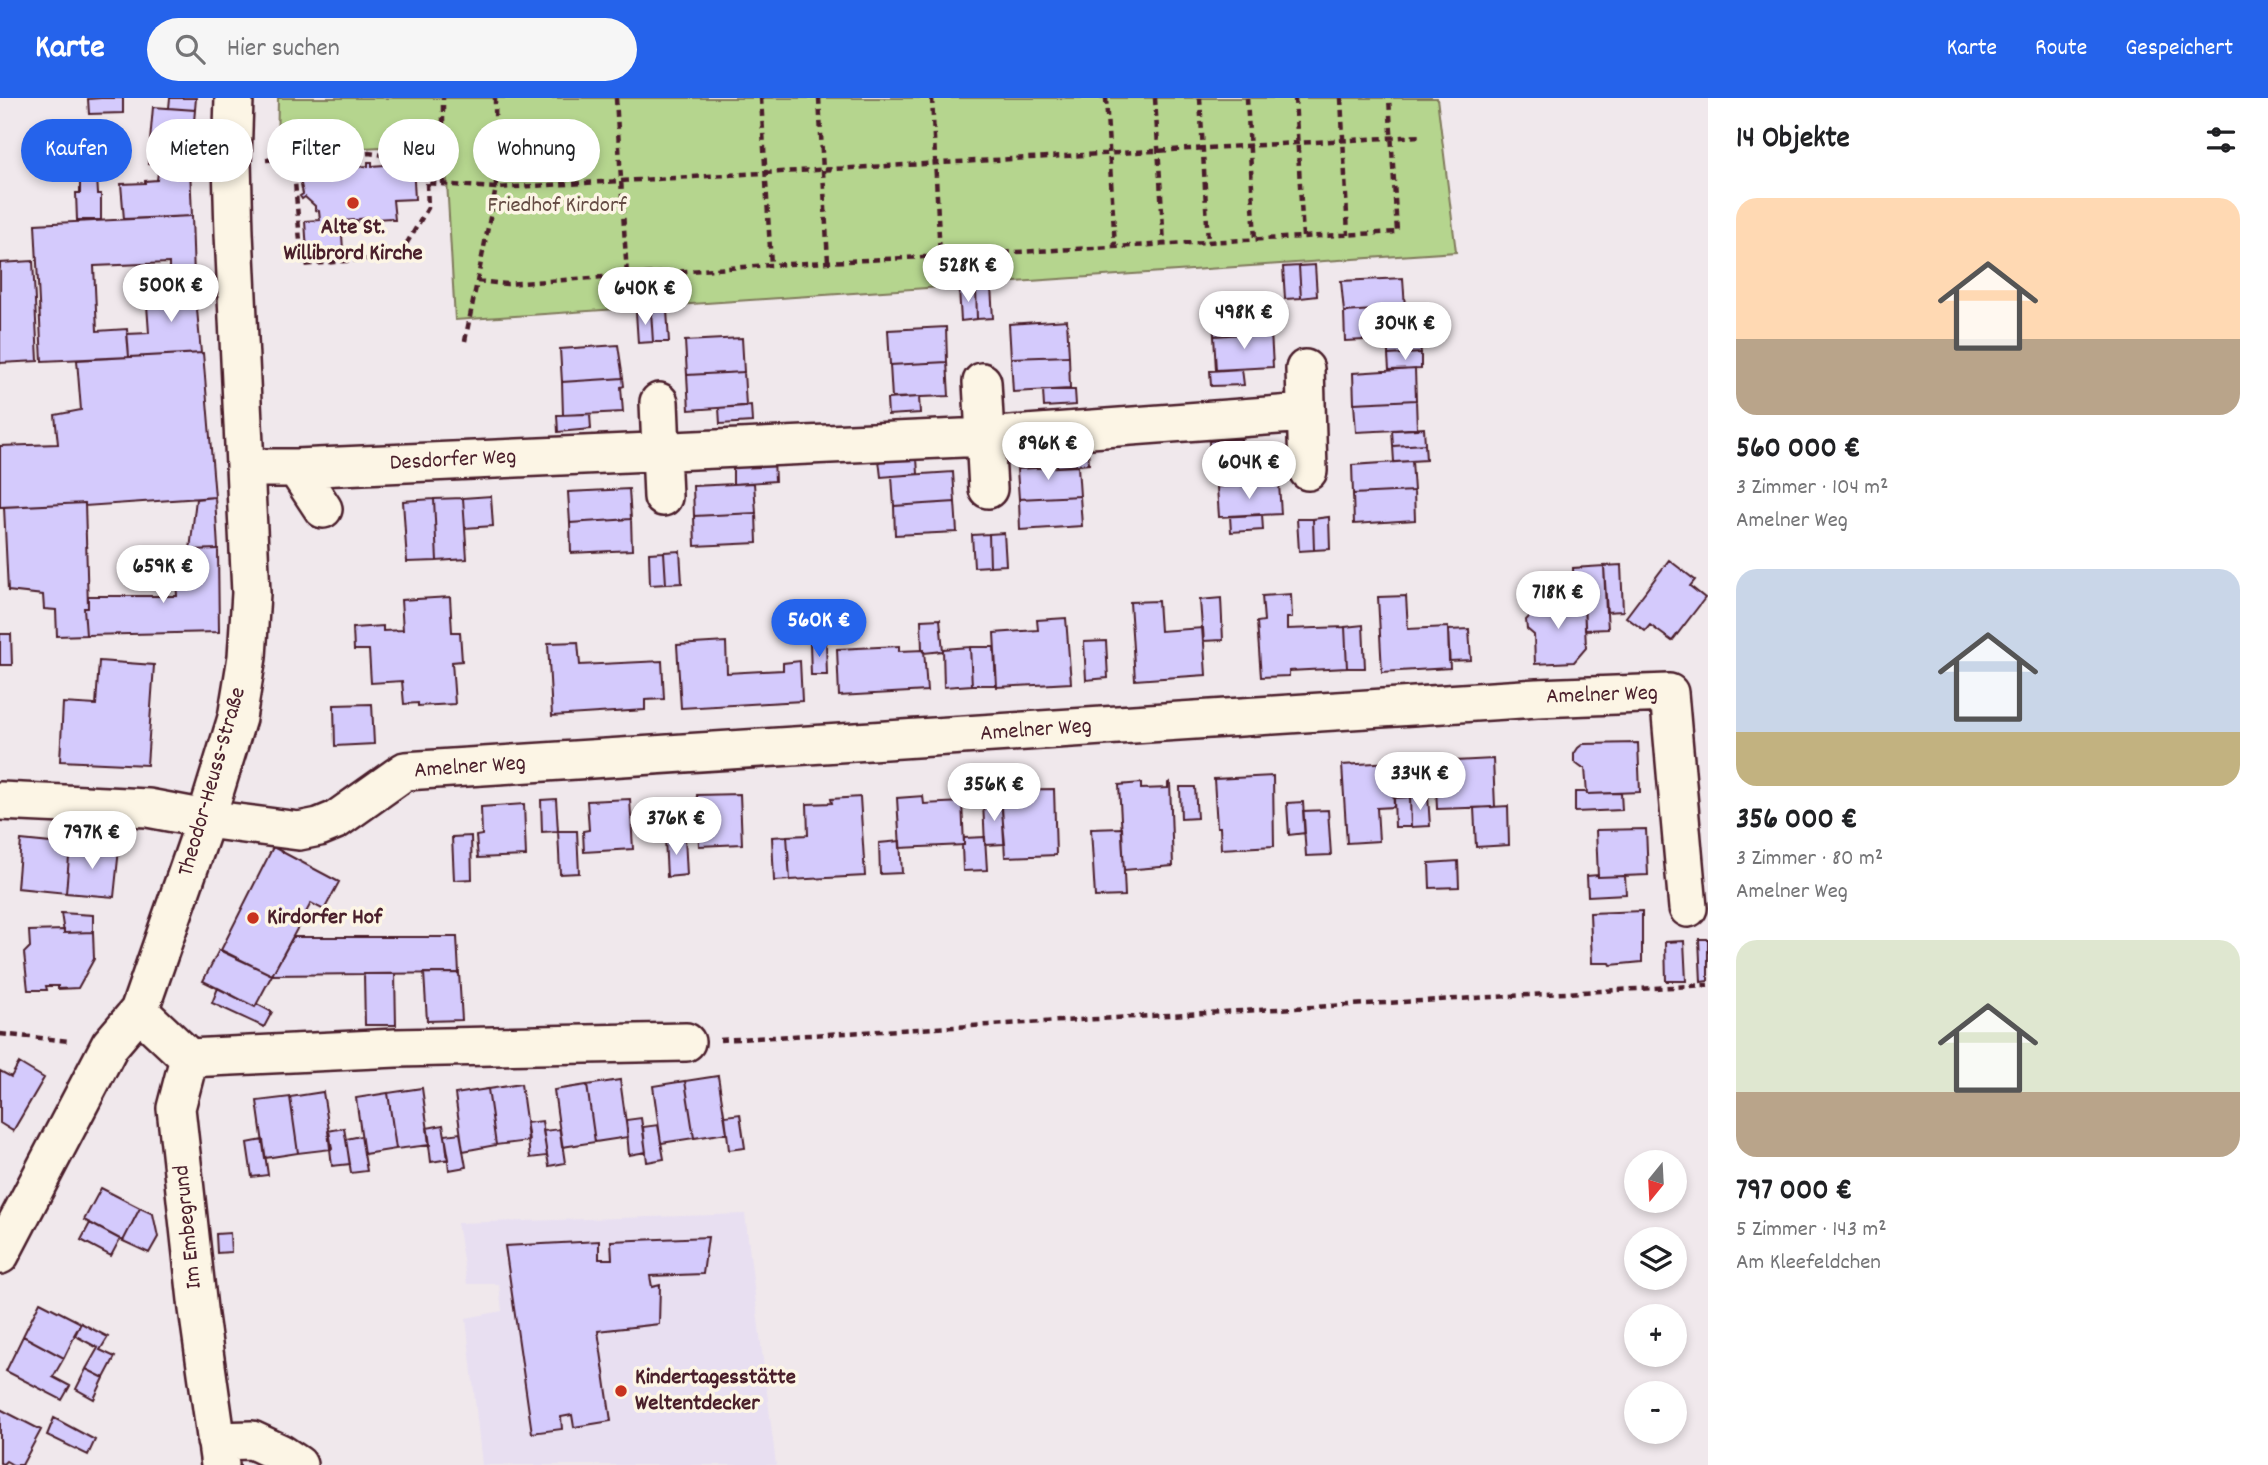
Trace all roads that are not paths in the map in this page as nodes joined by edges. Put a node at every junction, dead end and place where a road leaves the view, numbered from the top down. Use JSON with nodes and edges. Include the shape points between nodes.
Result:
{"nodes":[{"id":1,"x":234,"y":98,"type":"edge"},
{"id":2,"x":1305,"y":369,"type":"dead end"},
{"id":3,"x":982,"y":382,"type":"dead end"},
{"id":4,"x":659,"y":402,"type":"dead end"},
{"id":5,"x":1306,"y":414,"type":"junction"},
{"id":6,"x":984,"y":436,"type":"junction"},
{"id":7,"x":660,"y":450,"type":"junction"},
{"id":8,"x":246,"y":468,"type":"junction"},
{"id":9,"x":296,"y":468,"type":"junction"},
{"id":10,"x":1308,"y":471,"type":"dead end"},
{"id":11,"x":988,"y":489,"type":"dead end"},
{"id":12,"x":663,"y":497,"type":"dead end"},
{"id":13,"x":323,"y":509,"type":"dead end"},
{"id":14,"x":0,"y":801,"type":"edge"},
{"id":15,"x":206,"y":819,"type":"junction"},
{"id":16,"x":1688,"y":908,"type":"dead end"},
{"id":17,"x":139,"y":1011,"type":"junction"},
{"id":18,"x":686,"y":1042,"type":"road end"},
{"id":19,"x":190,"y":1058,"type":"junction"},
{"id":20,"x":0,"y":1255,"type":"edge"},
{"id":21,"x":218,"y":1453,"type":"edge"},
{"id":22,"x":298,"y":1465,"type":"edge"}],
"edges":[{"from":1,"to":8,"type":"street","name":"Theodor-Heuss-Straße","via":[[233,208]]},
{"from":2,"to":5,"type":"street"},
{"from":3,"to":6,"type":"street"},
{"from":4,"to":7,"type":"street"},
{"from":5,"to":6,"type":"street","name":"Desdorfer Weg"},
{"from":5,"to":10,"type":"street"},
{"from":6,"to":7,"type":"street","name":"Desdorfer Weg"},
{"from":6,"to":11,"type":"street"},
{"from":7,"to":9,"type":"street","name":"Desdorfer Weg"},
{"from":7,"to":12,"type":"street"},
{"from":8,"to":9,"type":"street","name":"Desdorfer Weg"},
{"from":8,"to":15,"type":"street","name":"Theodor-Heuss-Straße","via":[[251,593],[247,657],[237,718]]},
{"from":9,"to":13,"type":"street"},
{"from":14,"to":15,"type":"street","via":[[148,808]]},
{"from":15,"to":16,"type":"street","name":"Amelner Weg","via":[[299,831],[318,827],[405,771],[1669,693]]},
{"from":15,"to":17,"type":"street","name":"Theodor-Heuss-Straße"},
{"from":17,"to":19,"type":"street"},
{"from":17,"to":20,"type":"street","name":"Theodor-Heuss-Straße","via":[[110,1045]]},
{"from":18,"to":19,"type":"street"},
{"from":19,"to":21,"type":"street","name":"Im Embegrund","via":[[176,1108],[219,1396]]},
{"from":21,"to":22,"type":"street","via":[[251,1440]]}]}
